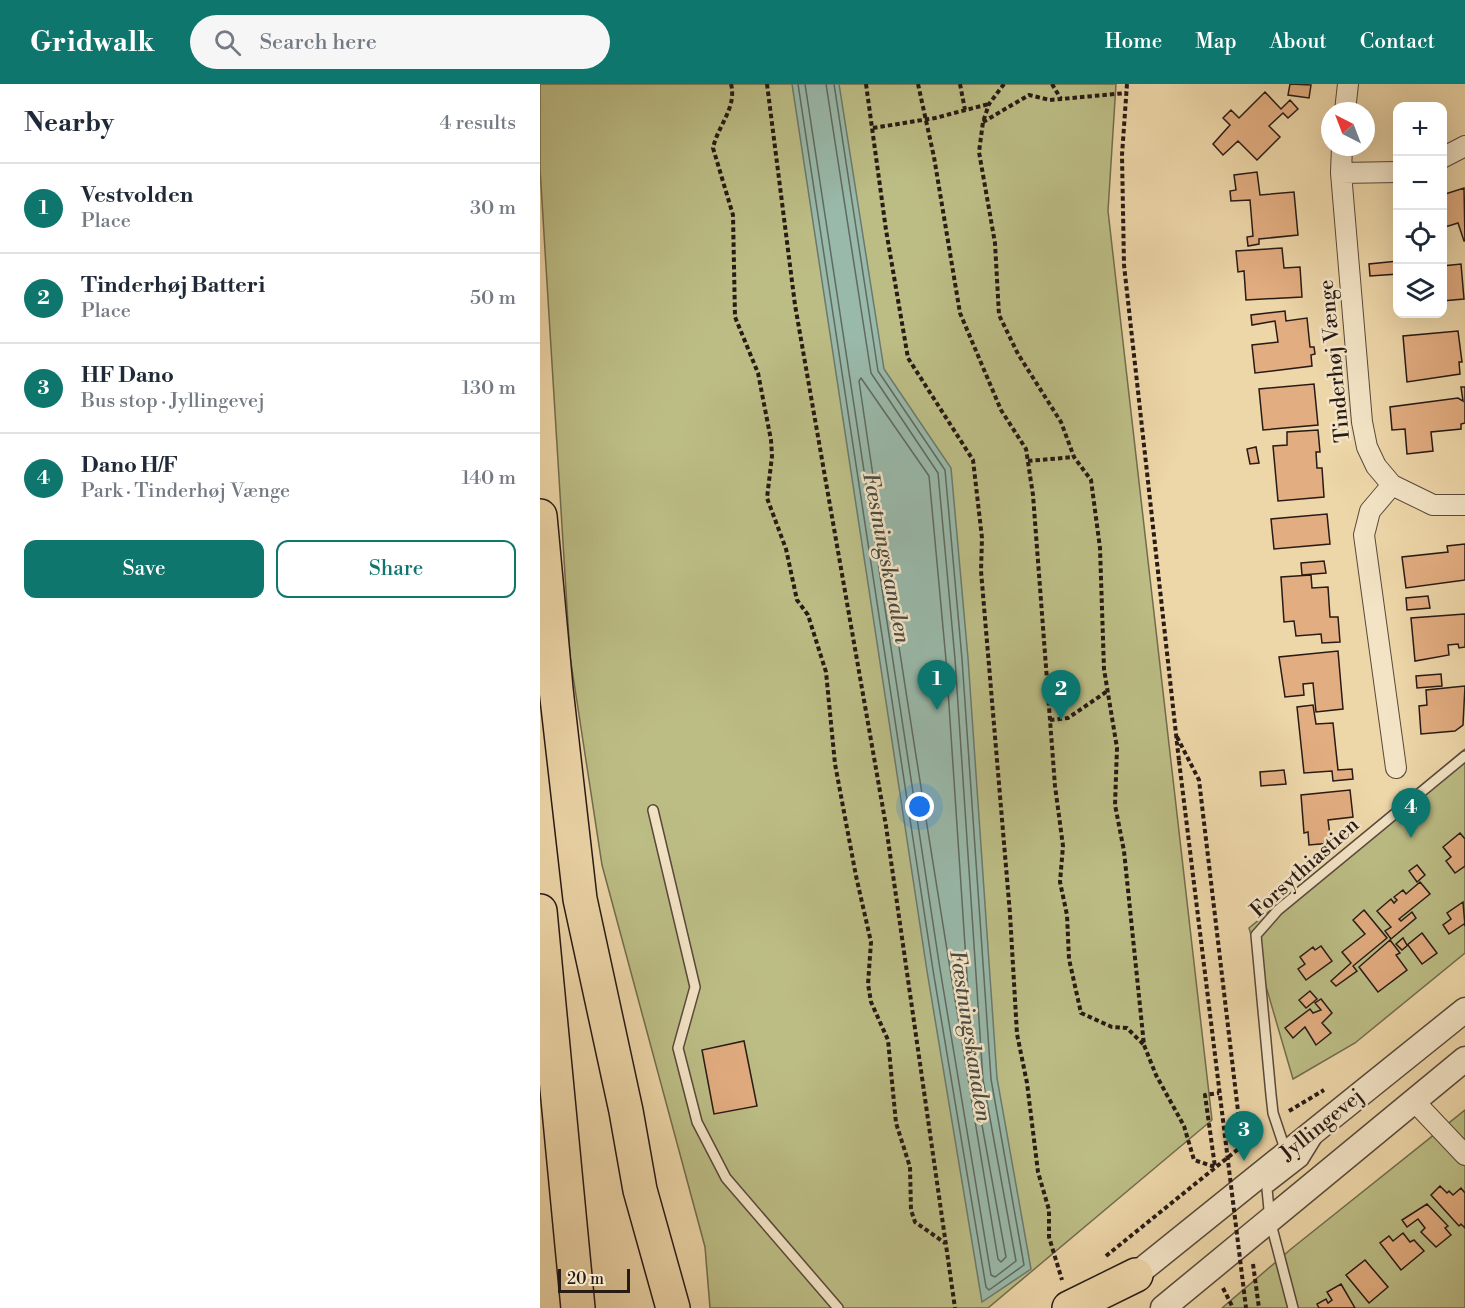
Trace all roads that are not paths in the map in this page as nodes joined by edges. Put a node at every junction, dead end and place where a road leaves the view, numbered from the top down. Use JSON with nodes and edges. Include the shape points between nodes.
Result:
{"nodes":[{"id":1,"x":1348,"y":84,"type":"edge"},
{"id":2,"x":1346,"y":102,"type":"edge"},
{"id":3,"x":1465,"y":146,"type":"edge"},
{"id":4,"x":1342,"y":156,"type":"edge"},
{"id":5,"x":1447,"y":156,"type":"edge"},
{"id":6,"x":1393,"y":172,"type":"edge"},
{"id":7,"x":1341,"y":173,"type":"junction"},
{"id":8,"x":1392,"y":484,"type":"junction"},
{"id":9,"x":1465,"y":505,"type":"edge"},
{"id":10,"x":540,"y":516,"type":"edge"},
{"id":11,"x":1465,"y":756,"type":"edge"},
{"id":12,"x":1396,"y":768,"type":"dead end"},
{"id":13,"x":653,"y":810,"type":"dead end"},
{"id":14,"x":540,"y":911,"type":"edge"},
{"id":15,"x":1465,"y":1010,"type":"edge"},
{"id":16,"x":1465,"y":1059,"type":"edge"},
{"id":17,"x":1414,"y":1101,"type":"junction"},
{"id":18,"x":1331,"y":1118,"type":"junction"},
{"id":19,"x":1287,"y":1154,"type":"junction"},
{"id":20,"x":1465,"y":1155,"type":"edge"},
{"id":21,"x":640,"y":1190,"type":"junction"},
{"id":22,"x":1270,"y":1221,"type":"junction"},
{"id":23,"x":1136,"y":1275,"type":"junction"},
{"id":24,"x":1067,"y":1299,"type":"edge"},
{"id":25,"x":578,"y":1308,"type":"edge"},
{"id":26,"x":659,"y":1308,"type":"edge"},
{"id":27,"x":674,"y":1308,"type":"edge"},
{"id":28,"x":838,"y":1308,"type":"edge"},
{"id":29,"x":1095,"y":1308,"type":"edge"},
{"id":30,"x":1163,"y":1308,"type":"edge"},
{"id":31,"x":1293,"y":1308,"type":"edge"}],
"edges":[{"from":1,"to":2,"type":"street"},
{"from":3,"to":5,"type":"street"},
{"from":4,"to":7,"type":"street","name":"Tinderhøj Vænge"},
{"from":6,"to":7,"type":"street"},
{"from":7,"to":8,"type":"street","name":"Tinderhøj Vænge","via":[[1362,422],[1376,466]]},
{"from":8,"to":9,"type":"street","via":[[1433,505]]},
{"from":8,"to":12,"type":"street","via":[[1370,511],[1364,535]]},
{"from":10,"to":21,"type":"highway","via":[[580,899]]},
{"from":11,"to":19,"type":"lane","name":"Forsythiastien","via":[[1278,910],[1256,935],[1273,1113]]},
{"from":13,"to":28,"type":"lane","via":[[695,987],[678,1048],[697,1122],[726,1178]]},
{"from":14,"to":25,"type":"highway"},
{"from":15,"to":18,"type":"street","name":"Jyllingevej"},
{"from":16,"to":17,"type":"street","name":"Jyllingevej"},
{"from":17,"to":20,"type":"street"},
{"from":17,"to":22,"type":"street","name":"Jyllingevej"},
{"from":18,"to":19,"type":"street","name":"Jyllingevej"},
{"from":18,"to":22,"type":"lane","via":[[1303,1161],[1267,1189]]},
{"from":19,"to":23,"type":"street","name":"Jyllingevej"},
{"from":21,"to":26,"type":"highway"},
{"from":21,"to":27,"type":"highway"},
{"from":22,"to":30,"type":"street","name":"Jyllingevej"},
{"from":22,"to":31,"type":"lane"},
{"from":23,"to":24,"type":"highway"},
{"from":23,"to":29,"type":"street","name":"Jyllingevej"}]}
